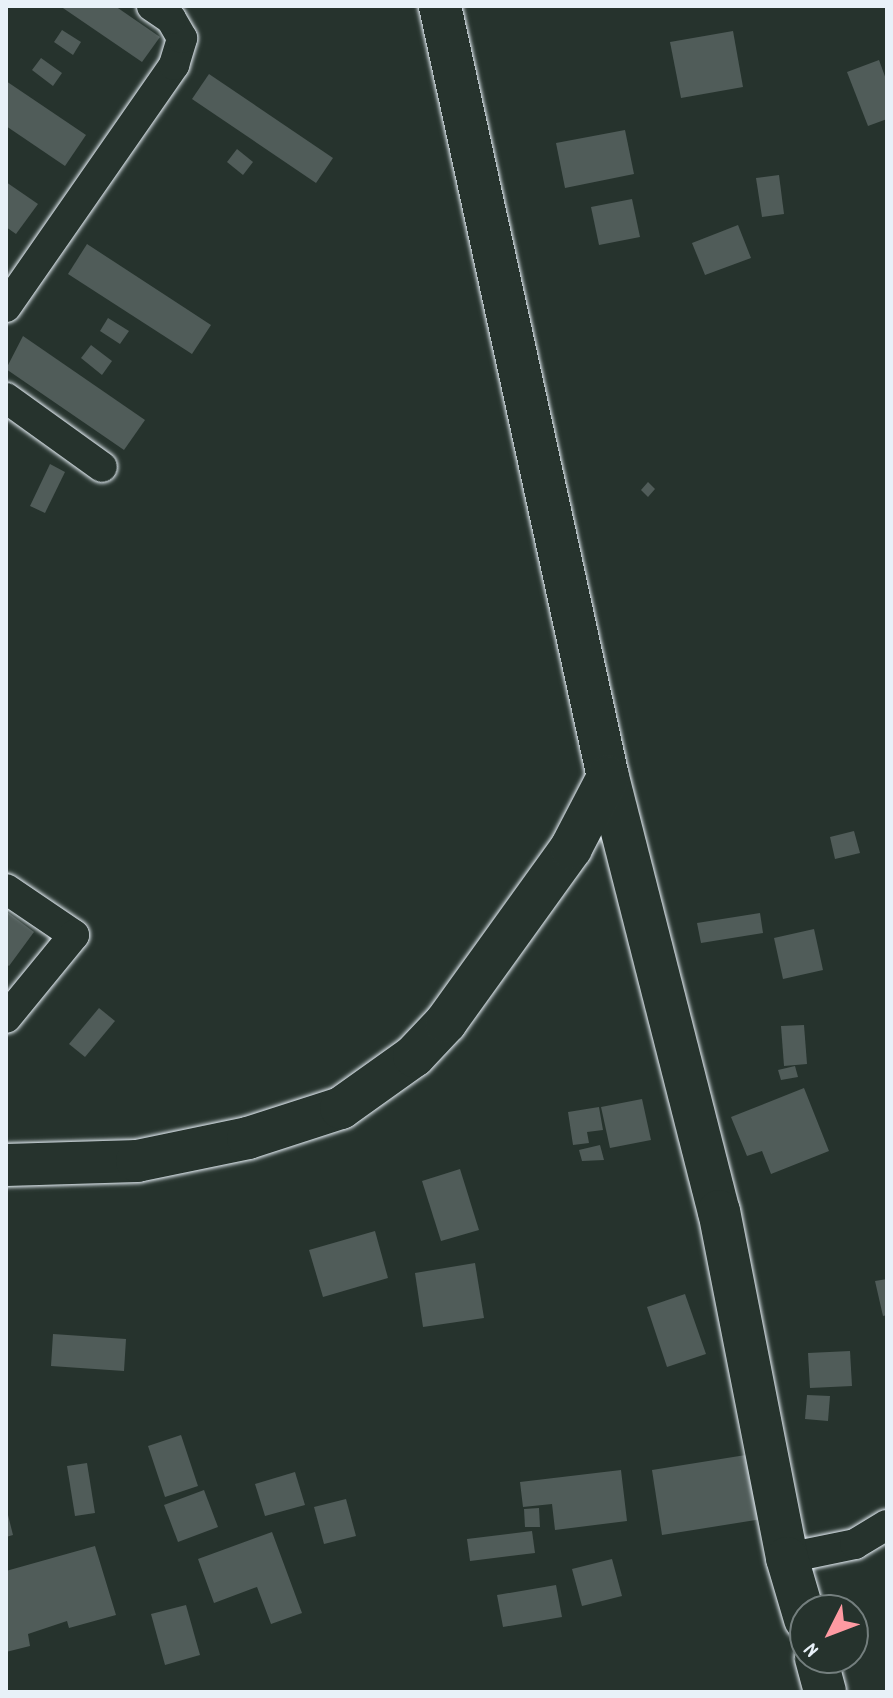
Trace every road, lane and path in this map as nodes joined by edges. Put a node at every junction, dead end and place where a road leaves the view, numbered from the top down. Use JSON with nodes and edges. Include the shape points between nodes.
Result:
{"nodes":[{"id":1,"x":152,"y":6,"type":"edge"},
{"id":2,"x":440,"y":6,"type":"edge"},
{"id":3,"x":6,"y":307,"type":"edge"},
{"id":4,"x":6,"y":398,"type":"edge"},
{"id":5,"x":102,"y":467,"type":"dead end"},
{"id":6,"x":608,"y":777,"type":"junction"},
{"id":7,"x":6,"y":889,"type":"edge"},
{"id":8,"x":6,"y":1018,"type":"edge"},
{"id":9,"x":6,"y":1165,"type":"edge"},
{"id":10,"x":887,"y":1525,"type":"edge"},
{"id":11,"x":787,"y":1558,"type":"junction"},
{"id":12,"x":798,"y":1594,"type":"edge"}],
"edges":[{"from":1,"to":3,"type":"street","via":[[171,19],[182,38],[174,65]]},
{"from":2,"to":6,"type":"main road"},
{"from":4,"to":5,"type":"street"},
{"from":6,"to":9,"type":"main road","via":[[571,848],[446,1022],[414,1056],[341,1108],[248,1138],[137,1161]]},
{"from":6,"to":11,"type":"main road","via":[[719,1211]]},
{"from":7,"to":8,"type":"street","via":[[74,935]]},
{"from":10,"to":11,"type":"street","via":[[855,1544]]},
{"from":11,"to":12,"type":"main road"}]}
